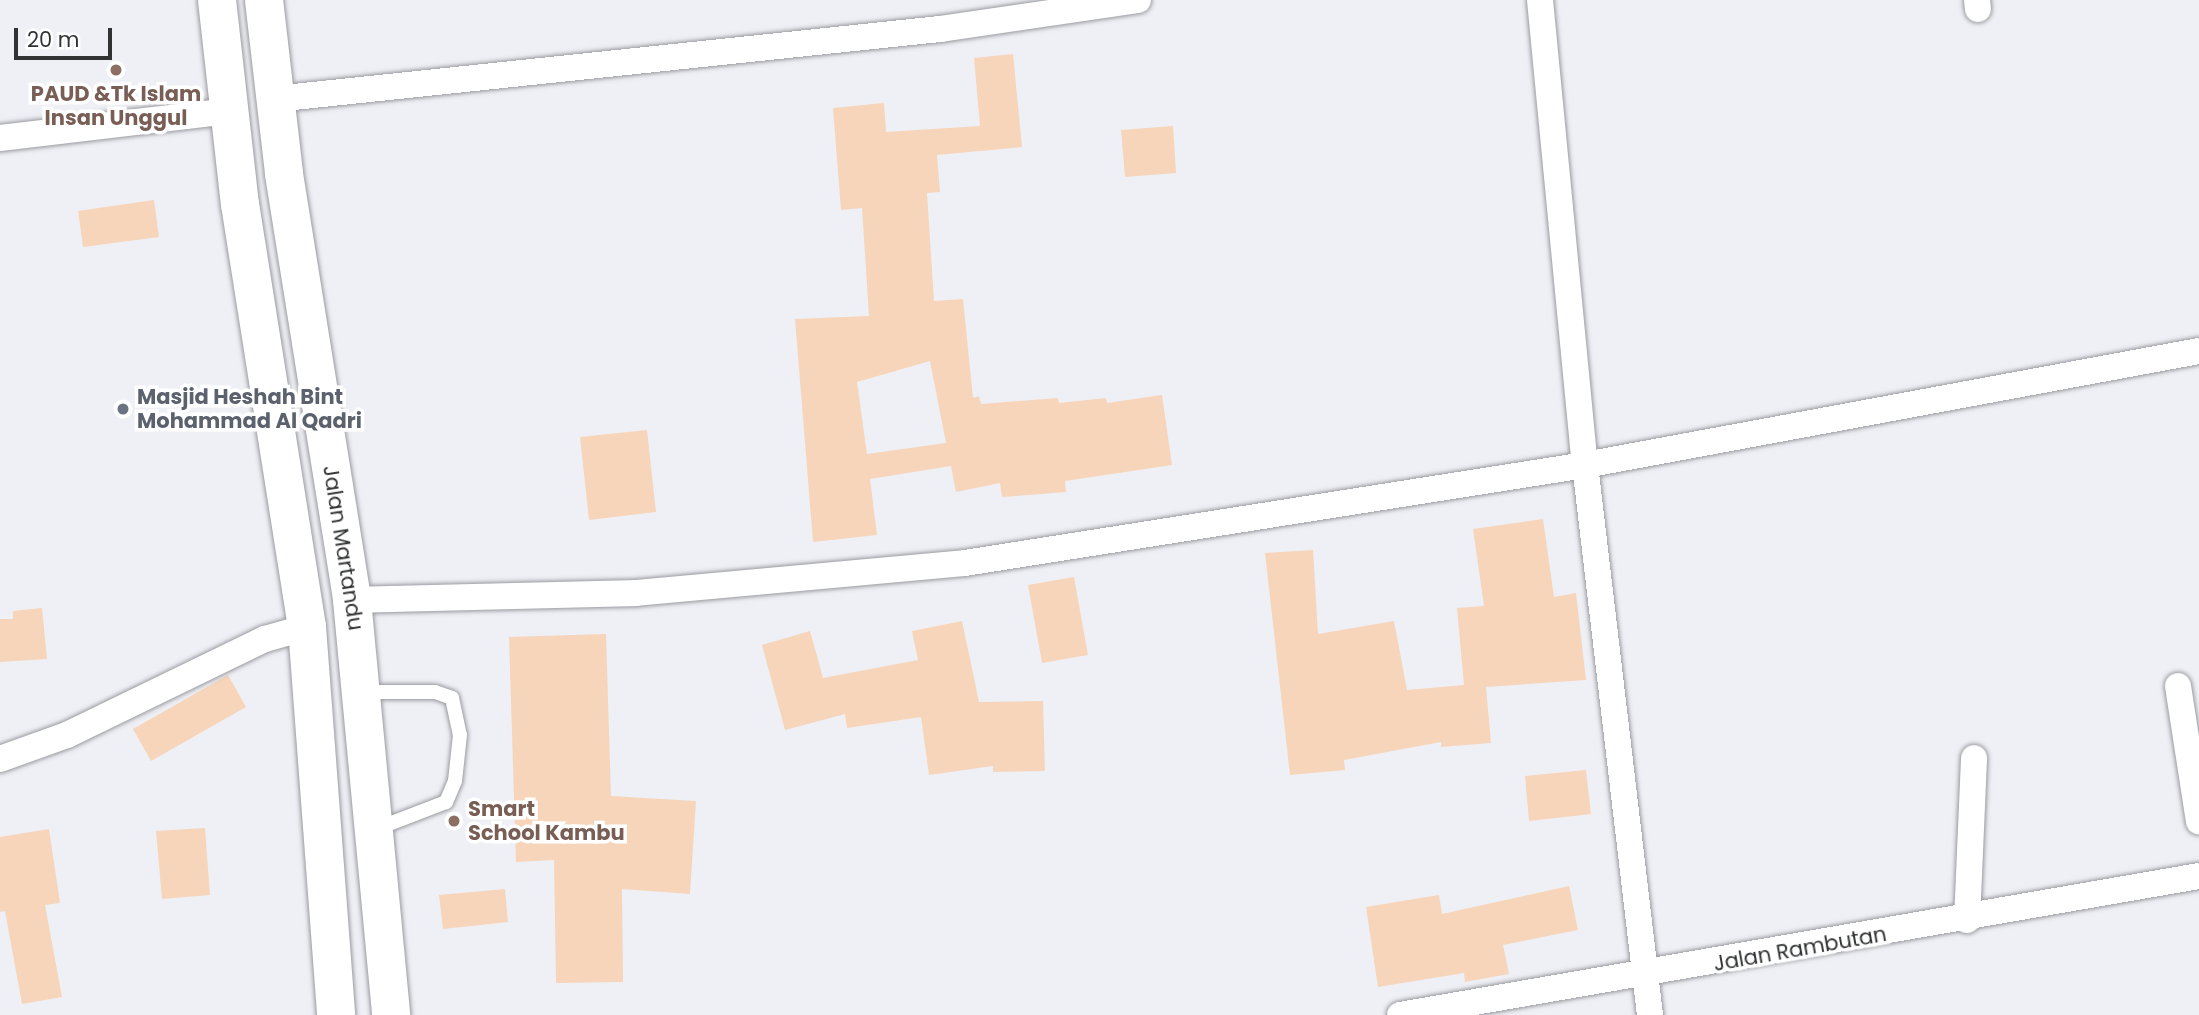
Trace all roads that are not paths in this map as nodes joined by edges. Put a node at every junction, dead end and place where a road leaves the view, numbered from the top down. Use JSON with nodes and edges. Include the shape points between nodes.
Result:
{"nodes":[{"id":1,"x":217,"y":0,"type":"edge"},
{"id":2,"x":264,"y":0,"type":"edge"},
{"id":3,"x":1138,"y":0,"type":"edge"},
{"id":4,"x":1539,"y":0,"type":"edge"},
{"id":5,"x":1063,"y":5,"type":"edge"},
{"id":6,"x":275,"y":99,"type":"junction"},
{"id":7,"x":230,"y":111,"type":"junction"},
{"id":8,"x":0,"y":138,"type":"edge"},
{"id":9,"x":2199,"y":351,"type":"edge"},
{"id":10,"x":1585,"y":465,"type":"junction"},
{"id":11,"x":352,"y":600,"type":"junction"},
{"id":12,"x":307,"y":627,"type":"junction"},
{"id":13,"x":2178,"y":686,"type":"dead end"},
{"id":14,"x":363,"y":692,"type":"junction"},
{"id":15,"x":1974,"y":758,"type":"dead end"},
{"id":16,"x":0,"y":760,"type":"edge"},
{"id":17,"x":2199,"y":821,"type":"edge"},
{"id":18,"x":376,"y":829,"type":"junction"},
{"id":19,"x":2199,"y":876,"type":"edge"},
{"id":20,"x":1967,"y":920,"type":"junction"},
{"id":21,"x":1646,"y":976,"type":"junction"},
{"id":22,"x":336,"y":1015,"type":"edge"},
{"id":23,"x":391,"y":1015,"type":"edge"},
{"id":24,"x":1400,"y":1015,"type":"edge"},
{"id":25,"x":1650,"y":1015,"type":"edge"}],
"edges":[{"from":1,"to":7,"type":"highway"},
{"from":2,"to":6,"type":"highway","name":"Jalan Martandu"},
{"from":3,"to":5,"type":"street"},
{"from":4,"to":10,"type":"street"},
{"from":5,"to":6,"type":"street","via":[[940,29]]},
{"from":6,"to":11,"type":"highway","name":"Jalan Martandu"},
{"from":7,"to":8,"type":"street"},
{"from":7,"to":12,"type":"highway"},
{"from":9,"to":10,"type":"street"},
{"from":10,"to":11,"type":"street","via":[[965,563],[636,593]]},
{"from":10,"to":21,"type":"street"},
{"from":11,"to":14,"type":"highway","name":"Jalan Martandu"},
{"from":12,"to":16,"type":"street","via":[[265,639],[67,735]]},
{"from":12,"to":22,"type":"highway"},
{"from":13,"to":17,"type":"street"},
{"from":14,"to":18,"type":"highway","name":"Jalan Martandu"},
{"from":14,"to":18,"type":"lane","via":[[435,692],[452,698],[460,735],[455,781],[446,802]]},
{"from":15,"to":20,"type":"street"},
{"from":18,"to":23,"type":"highway","name":"Jalan Martandu"},
{"from":19,"to":20,"type":"street","name":"Jalan Rambutan"},
{"from":20,"to":21,"type":"street","name":"Jalan Rambutan"},
{"from":21,"to":24,"type":"street","name":"Jalan Rambutan"},
{"from":21,"to":25,"type":"street"}]}
